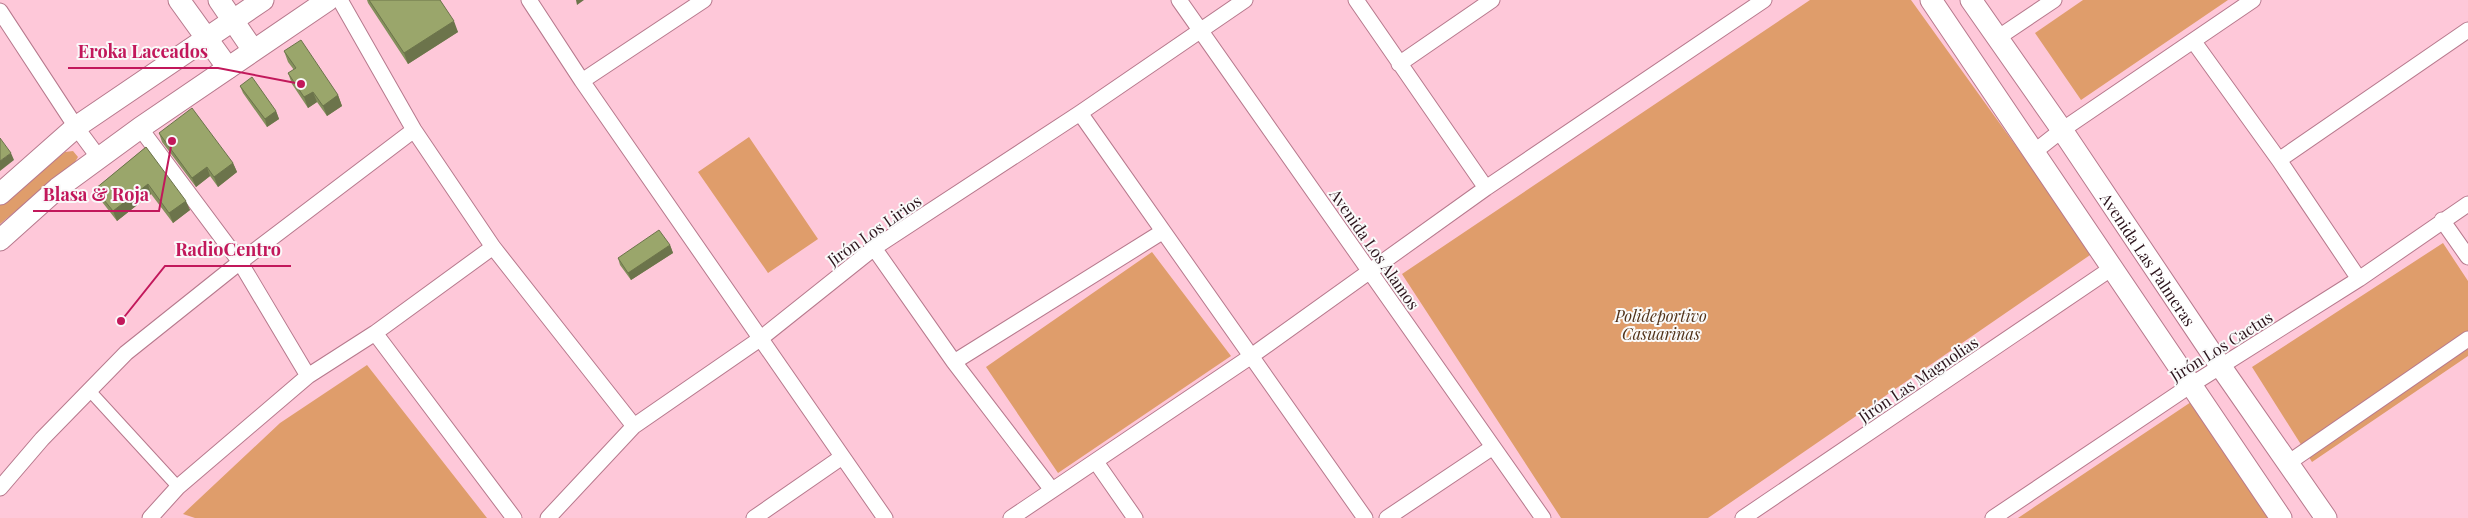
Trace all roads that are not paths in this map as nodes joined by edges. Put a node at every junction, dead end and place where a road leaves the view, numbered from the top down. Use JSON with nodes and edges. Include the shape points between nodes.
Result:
{"nodes":[{"id":1,"x":179,"y":0,"type":"edge"},
{"id":2,"x":219,"y":0,"type":"edge"},
{"id":3,"x":263,"y":0,"type":"edge"},
{"id":4,"x":328,"y":0,"type":"edge"},
{"id":5,"x":340,"y":0,"type":"edge"},
{"id":6,"x":530,"y":0,"type":"edge"},
{"id":7,"x":704,"y":0,"type":"edge"},
{"id":8,"x":1179,"y":0,"type":"edge"},
{"id":9,"x":1245,"y":0,"type":"edge"},
{"id":10,"x":1356,"y":0,"type":"edge"},
{"id":11,"x":1492,"y":0,"type":"edge"},
{"id":12,"x":1764,"y":0,"type":"edge"},
{"id":13,"x":1931,"y":0,"type":"edge"},
{"id":14,"x":1970,"y":0,"type":"edge"},
{"id":15,"x":2054,"y":0,"type":"edge"},
{"id":16,"x":2253,"y":0,"type":"edge"},
{"id":17,"x":1745,"y":5,"type":"edge"},
{"id":18,"x":0,"y":11,"type":"edge"},
{"id":19,"x":232,"y":20,"type":"junction"},
{"id":20,"x":2468,"y":30,"type":"edge"},
{"id":21,"x":1200,"y":31,"type":"junction"},
{"id":22,"x":206,"y":39,"type":"junction"},
{"id":23,"x":1996,"y":39,"type":"junction"},
{"id":24,"x":2194,"y":42,"type":"junction"},
{"id":25,"x":253,"y":50,"type":"junction"},
{"id":26,"x":1399,"y":64,"type":"junction"},
{"id":27,"x":228,"y":68,"type":"junction"},
{"id":28,"x":582,"y":81,"type":"junction"},
{"id":29,"x":1080,"y":113,"type":"junction"},
{"id":30,"x":76,"y":127,"type":"junction"},
{"id":31,"x":140,"y":128,"type":"junction"},
{"id":32,"x":414,"y":130,"type":"junction"},
{"id":33,"x":2062,"y":130,"type":"junction"},
{"id":34,"x":2034,"y":152,"type":"junction"},
{"id":35,"x":99,"y":158,"type":"junction"},
{"id":36,"x":2279,"y":160,"type":"junction"},
{"id":37,"x":1486,"y":188,"type":"junction"},
{"id":38,"x":0,"y":194,"type":"edge"},
{"id":39,"x":2468,"y":204,"type":"edge"},
{"id":40,"x":2442,"y":220,"type":"junction"},
{"id":41,"x":1162,"y":232,"type":"junction"},
{"id":42,"x":0,"y":240,"type":"edge"},
{"id":43,"x":493,"y":247,"type":"junction"},
{"id":44,"x":874,"y":248,"type":"junction"},
{"id":45,"x":2468,"y":257,"type":"edge"},
{"id":46,"x":240,"y":262,"type":"junction"},
{"id":47,"x":2112,"y":268,"type":"junction"},
{"id":48,"x":1370,"y":272,"type":"junction"},
{"id":49,"x":2359,"y":279,"type":"junction"},
{"id":50,"x":375,"y":333,"type":"junction"},
{"id":51,"x":760,"y":338,"type":"junction"},
{"id":52,"x":2468,"y":339,"type":"edge"},
{"id":53,"x":1250,"y":358,"type":"junction"},
{"id":54,"x":954,"y":362,"type":"junction"},
{"id":55,"x":2221,"y":367,"type":"junction"},
{"id":56,"x":308,"y":376,"type":"junction"},
{"id":57,"x":2191,"y":385,"type":"junction"},
{"id":58,"x":89,"y":390,"type":"junction"},
{"id":59,"x":634,"y":426,"type":"junction"},
{"id":60,"x":1493,"y":447,"type":"junction"},
{"id":61,"x":842,"y":457,"type":"junction"},
{"id":62,"x":1096,"y":462,"type":"junction"},
{"id":63,"x":2288,"y":463,"type":"junction"},
{"id":64,"x":178,"y":487,"type":"junction"},
{"id":65,"x":0,"y":488,"type":"edge"},
{"id":66,"x":1052,"y":490,"type":"junction"},
{"id":67,"x":150,"y":518,"type":"edge"},
{"id":68,"x":514,"y":518,"type":"edge"},
{"id":69,"x":548,"y":518,"type":"edge"},
{"id":70,"x":754,"y":518,"type":"edge"},
{"id":71,"x":885,"y":518,"type":"edge"},
{"id":72,"x":1011,"y":518,"type":"edge"},
{"id":73,"x":1135,"y":518,"type":"edge"},
{"id":74,"x":1365,"y":518,"type":"edge"},
{"id":75,"x":1387,"y":518,"type":"edge"},
{"id":76,"x":1544,"y":518,"type":"edge"},
{"id":77,"x":1744,"y":518,"type":"edge"},
{"id":78,"x":1993,"y":518,"type":"edge"},
{"id":79,"x":2281,"y":518,"type":"edge"},
{"id":80,"x":2326,"y":518,"type":"edge"}],
"edges":[{"from":1,"to":22,"type":"main road"},
{"from":2,"to":19,"type":"main road"},
{"from":3,"to":19,"type":"main road"},
{"from":4,"to":25,"type":"main road"},
{"from":5,"to":32,"type":"street"},
{"from":6,"to":28,"type":"street"},
{"from":7,"to":28,"type":"street"},
{"from":8,"to":21,"type":"street","name":"Avenida Los Alamos"},
{"from":9,"to":21,"type":"street","name":"Jirón Los Lirios"},
{"from":10,"to":26,"type":"street"},
{"from":11,"to":26,"type":"street"},
{"from":12,"to":17,"type":"street"},
{"from":13,"to":34,"type":"main road"},
{"from":14,"to":23,"type":"main road","name":"Avenida Las Palmeras"},
{"from":15,"to":23,"type":"street"},
{"from":16,"to":24,"type":"street"},
{"from":17,"to":37,"type":"street"},
{"from":18,"to":30,"type":"street"},
{"from":19,"to":22,"type":"main road"},
{"from":19,"to":25,"type":"main road"},
{"from":20,"to":36,"type":"street"},
{"from":21,"to":29,"type":"street","name":"Jirón Los Lirios"},
{"from":21,"to":48,"type":"street","name":"Avenida Los Alamos"},
{"from":22,"to":27,"type":"main road"},
{"from":22,"to":30,"type":"main road"},
{"from":23,"to":33,"type":"main road","name":"Avenida Las Palmeras"},
{"from":24,"to":33,"type":"street"},
{"from":24,"to":36,"type":"street"},
{"from":25,"to":27,"type":"main road"},
{"from":26,"to":37,"type":"street"},
{"from":27,"to":31,"type":"main road"},
{"from":28,"to":51,"type":"street"},
{"from":29,"to":41,"type":"street"},
{"from":29,"to":44,"type":"street","name":"Jirón Los Lirios"},
{"from":30,"to":35,"type":"street"},
{"from":30,"to":38,"type":"main road"},
{"from":31,"to":35,"type":"main road"},
{"from":31,"to":46,"type":"street"},
{"from":32,"to":43,"type":"street"},
{"from":32,"to":46,"type":"street"},
{"from":33,"to":34,"type":"street"},
{"from":33,"to":55,"type":"main road","name":"Avenida Las Palmeras"},
{"from":34,"to":47,"type":"main road"},
{"from":35,"to":42,"type":"main road","via":[[58,188]]},
{"from":36,"to":49,"type":"street"},
{"from":37,"to":48,"type":"street"},
{"from":39,"to":40,"type":"street","name":"Jirón Los Cactus"},
{"from":40,"to":45,"type":"street"},
{"from":40,"to":49,"type":"street","name":"Jirón Los Cactus"},
{"from":41,"to":53,"type":"street"},
{"from":41,"to":54,"type":"street"},
{"from":43,"to":50,"type":"street"},
{"from":43,"to":59,"type":"street"},
{"from":44,"to":51,"type":"street","name":"Jirón Los Lirios"},
{"from":44,"to":54,"type":"street"},
{"from":46,"to":56,"type":"street"},
{"from":46,"to":58,"type":"street","via":[[126,353]]},
{"from":47,"to":57,"type":"main road"},
{"from":47,"to":77,"type":"street","name":"Jirón Las Magnolias"},
{"from":48,"to":53,"type":"street"},
{"from":48,"to":60,"type":"street","name":"Avenida Los Alamos"},
{"from":49,"to":55,"type":"street","name":"Jirón Los Cactus"},
{"from":50,"to":56,"type":"street"},
{"from":50,"to":68,"type":"street"},
{"from":51,"to":59,"type":"street","name":"Jirón Los Lirios"},
{"from":51,"to":61,"type":"street"},
{"from":52,"to":63,"type":"street"},
{"from":53,"to":62,"type":"street"},
{"from":53,"to":74,"type":"street"},
{"from":54,"to":66,"type":"street"},
{"from":55,"to":57,"type":"street","name":"Jirón Los Cactus"},
{"from":55,"to":63,"type":"main road","name":"Avenida Las Palmeras"},
{"from":56,"to":64,"type":"street"},
{"from":57,"to":78,"type":"street","name":"Jirón Los Cactus"},
{"from":57,"to":79,"type":"main road"},
{"from":58,"to":64,"type":"street"},
{"from":58,"to":65,"type":"street"},
{"from":59,"to":69,"type":"street","name":"Jirón Los Lirios"},
{"from":60,"to":75,"type":"street"},
{"from":60,"to":76,"type":"street","name":"Avenida Los Alamos"},
{"from":61,"to":70,"type":"street"},
{"from":61,"to":71,"type":"street"},
{"from":62,"to":66,"type":"street"},
{"from":62,"to":73,"type":"street"},
{"from":63,"to":80,"type":"main road","name":"Avenida Las Palmeras"},
{"from":64,"to":67,"type":"street"},
{"from":66,"to":72,"type":"street"}]}
